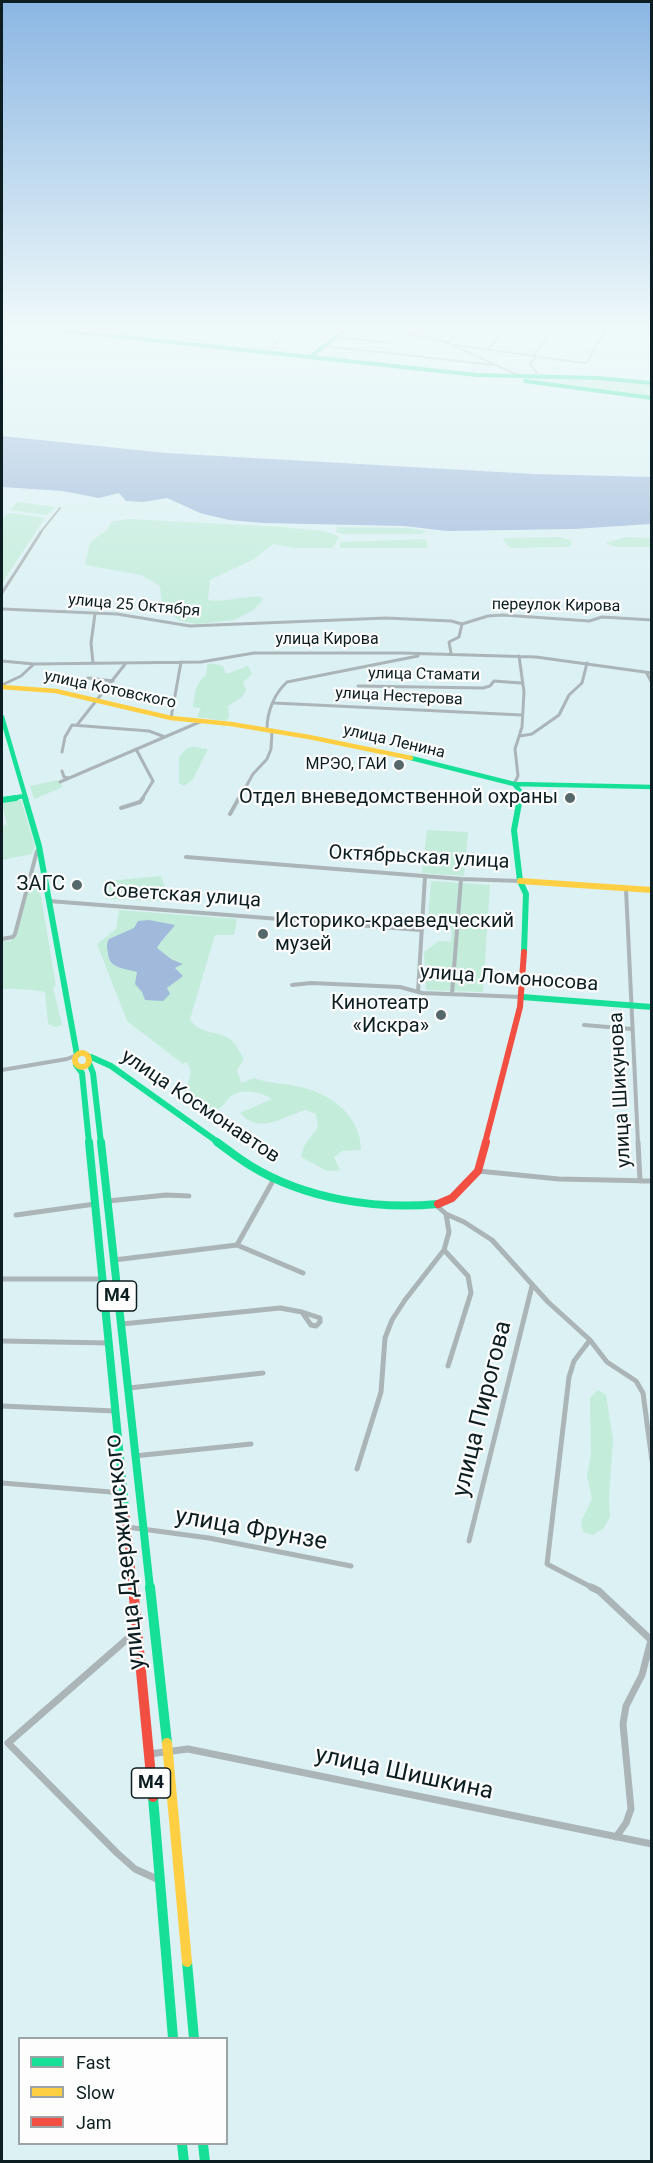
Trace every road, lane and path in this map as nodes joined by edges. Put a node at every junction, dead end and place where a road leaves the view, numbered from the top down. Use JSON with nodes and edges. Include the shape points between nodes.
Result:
{"nodes":[{"id":1,"x":60,"y":508,"type":"dead end"},
{"id":2,"x":2,"y":593,"type":"edge"},
{"id":3,"x":2,"y":609,"type":"edge"},
{"id":4,"x":95,"y":614,"type":"junction"},
{"id":5,"x":651,"y":620,"type":"edge"},
{"id":6,"x":462,"y":624,"type":"junction"},
{"id":7,"x":451,"y":653,"type":"junction"},
{"id":8,"x":421,"y":655,"type":"junction"},
{"id":9,"x":519,"y":656,"type":"junction"},
{"id":10,"x":2,"y":661,"type":"edge"},
{"id":11,"x":181,"y":662,"type":"junction"},
{"id":12,"x":93,"y":663,"type":"junction"},
{"id":13,"x":126,"y":663,"type":"junction"},
{"id":14,"x":587,"y":663,"type":"junction"},
{"id":15,"x":34,"y":664,"type":"junction"},
{"id":16,"x":646,"y":672,"type":"junction"},
{"id":17,"x":651,"y":673,"type":"edge"},
{"id":18,"x":88,"y":678,"type":"dead end"},
{"id":19,"x":113,"y":681,"type":"junction"},
{"id":20,"x":521,"y":683,"type":"junction"},
{"id":21,"x":651,"y":683,"type":"edge"},
{"id":22,"x":358,"y":686,"type":"dead end"},
{"id":23,"x":2,"y":687,"type":"edge"},
{"id":24,"x":96,"y":700,"type":"junction"},
{"id":25,"x":274,"y":703,"type":"junction"},
{"id":26,"x":522,"y":715,"type":"junction"},
{"id":27,"x":2,"y":717,"type":"edge"},
{"id":28,"x":171,"y":718,"type":"junction"},
{"id":29,"x":202,"y":721,"type":"junction"},
{"id":30,"x":78,"y":725,"type":"junction"},
{"id":31,"x":270,"y":730,"type":"junction"},
{"id":32,"x":520,"y":736,"type":"junction"},
{"id":33,"x":165,"y":737,"type":"junction"},
{"id":34,"x":136,"y":749,"type":"junction"},
{"id":35,"x":63,"y":752,"type":"dead end"},
{"id":36,"x":62,"y":771,"type":"dead end"},
{"id":37,"x":69,"y":778,"type":"junction"},
{"id":38,"x":60,"y":782,"type":"dead end"},
{"id":39,"x":514,"y":784,"type":"junction"},
{"id":40,"x":651,"y":787,"type":"edge"},
{"id":41,"x":24,"y":796,"type":"junction"},
{"id":42,"x":2,"y":800,"type":"edge"},
{"id":43,"x":121,"y":808,"type":"dead end"},
{"id":44,"x":230,"y":814,"type":"dead end"},
{"id":45,"x":39,"y":846,"type":"junction"},
{"id":46,"x":186,"y":857,"type":"dead end"},
{"id":47,"x":425,"y":876,"type":"junction"},
{"id":48,"x":461,"y":879,"type":"junction"},
{"id":49,"x":520,"y":881,"type":"junction"},
{"id":50,"x":626,"y":889,"type":"junction"},
{"id":51,"x":651,"y":890,"type":"edge"},
{"id":52,"x":49,"y":901,"type":"junction"},
{"id":53,"x":420,"y":930,"type":"junction"},
{"id":54,"x":2,"y":939,"type":"edge"},
{"id":55,"x":292,"y":985,"type":"dead end"},
{"id":56,"x":418,"y":992,"type":"junction"},
{"id":57,"x":452,"y":994,"type":"junction"},
{"id":58,"x":522,"y":997,"type":"junction"},
{"id":59,"x":631,"y":1005,"type":"junction"},
{"id":60,"x":651,"y":1007,"type":"edge"},
{"id":61,"x":584,"y":1025,"type":"dead end"},
{"id":62,"x":632,"y":1029,"type":"junction"},
{"id":63,"x":85,"y":1057,"type":"junction"},
{"id":64,"x":67,"y":1059,"type":"junction"},
{"id":65,"x":75,"y":1064,"type":"junction"},
{"id":66,"x":2,"y":1070,"type":"edge"},
{"id":67,"x":478,"y":1172,"type":"junction"},
{"id":68,"x":274,"y":1179,"type":"junction"},
{"id":69,"x":640,"y":1181,"type":"junction"},
{"id":70,"x":651,"y":1181,"type":"edge"},
{"id":71,"x":189,"y":1196,"type":"dead end"},
{"id":72,"x":108,"y":1202,"type":"junction"},
{"id":73,"x":95,"y":1204,"type":"junction"},
{"id":74,"x":436,"y":1205,"type":"junction"},
{"id":75,"x":446,"y":1214,"type":"junction"},
{"id":76,"x":16,"y":1215,"type":"dead end"},
{"id":77,"x":237,"y":1245,"type":"junction"},
{"id":78,"x":444,"y":1250,"type":"junction"},
{"id":79,"x":114,"y":1260,"type":"junction"},
{"id":80,"x":303,"y":1273,"type":"dead end"},
{"id":81,"x":2,"y":1279,"type":"edge"},
{"id":82,"x":102,"y":1280,"type":"junction"},
{"id":83,"x":532,"y":1286,"type":"junction"},
{"id":84,"x":302,"y":1312,"type":"dead end"},
{"id":85,"x":120,"y":1324,"type":"junction"},
{"id":86,"x":590,"y":1340,"type":"junction"},
{"id":87,"x":2,"y":1341,"type":"edge"},
{"id":88,"x":109,"y":1343,"type":"junction"},
{"id":89,"x":448,"y":1366,"type":"dead end"},
{"id":90,"x":263,"y":1373,"type":"dead end"},
{"id":91,"x":129,"y":1388,"type":"junction"},
{"id":92,"x":2,"y":1406,"type":"edge"},
{"id":93,"x":115,"y":1411,"type":"junction"},
{"id":94,"x":251,"y":1444,"type":"dead end"},
{"id":95,"x":134,"y":1456,"type":"junction"},
{"id":96,"x":651,"y":1461,"type":"edge"},
{"id":97,"x":357,"y":1469,"type":"dead end"},
{"id":98,"x":2,"y":1483,"type":"edge"},
{"id":99,"x":123,"y":1493,"type":"junction"},
{"id":100,"x":127,"y":1527,"type":"junction"},
{"id":101,"x":144,"y":1530,"type":"junction"},
{"id":102,"x":468,"y":1540,"type":"dead end"},
{"id":103,"x":351,"y":1566,"type":"dead end"},
{"id":104,"x":136,"y":1632,"type":"junction"},
{"id":105,"x":651,"y":1640,"type":"edge"},
{"id":106,"x":5,"y":1744,"type":"edge"},
{"id":107,"x":168,"y":1750,"type":"junction"},
{"id":108,"x":149,"y":1754,"type":"junction"},
{"id":109,"x":616,"y":1837,"type":"junction"},
{"id":110,"x":651,"y":1844,"type":"edge"},
{"id":111,"x":158,"y":1880,"type":"junction"},
{"id":112,"x":173,"y":2037,"type":"edge"},
{"id":113,"x":194,"y":2037,"type":"edge"},
{"id":114,"x":182,"y":2145,"type":"edge"},
{"id":115,"x":203,"y":2145,"type":"edge"},
{"id":116,"x":184,"y":2162,"type":"edge"},
{"id":117,"x":205,"y":2162,"type":"edge"}],
"edges":[{"from":1,"to":2,"type":"street"},
{"from":3,"to":4,"type":"street","name":"улица 25 Октября"},
{"from":4,"to":6,"type":"street","name":"улица 25 Октября","via":[[190,626],[386,618]]},
{"from":4,"to":12,"type":"street"},
{"from":5,"to":6,"type":"street","name":"переулок Кирова","via":[[488,615]]},
{"from":6,"to":7,"type":"street","via":[[459,637],[449,642]]},
{"from":7,"to":8,"type":"street","name":"улица Кирова"},
{"from":7,"to":9,"type":"street","name":"улица Кирова"},
{"from":8,"to":11,"type":"street","name":"улица Кирова","via":[[260,653]]},
{"from":8,"to":25,"type":"street","via":[[288,682],[280,688]]},
{"from":9,"to":14,"type":"street","name":"улица Кирова"},
{"from":9,"to":20,"type":"street"},
{"from":10,"to":15,"type":"street","name":"улица Кирова"},
{"from":11,"to":13,"type":"street","name":"улица Кирова"},
{"from":11,"to":28,"type":"street"},
{"from":12,"to":13,"type":"street","name":"улица Кирова"},
{"from":12,"to":15,"type":"street","name":"улица Кирова"},
{"from":13,"to":19,"type":"street"},
{"from":14,"to":16,"type":"street","name":"улица Кирова"},
{"from":14,"to":32,"type":"street","via":[[582,683],[569,695],[559,715],[532,734]]},
{"from":15,"to":23,"type":"street"},
{"from":16,"to":17,"type":"street","name":"улица Кирова"},
{"from":16,"to":21,"type":"street"},
{"from":18,"to":19,"type":"street"},
{"from":19,"to":24,"type":"street"},
{"from":20,"to":22,"type":"street","name":"улица Стамати","via":[[494,681],[483,688]]},
{"from":20,"to":26,"type":"street"},
{"from":23,"to":24,"type":"main road","name":"улица Котовского","via":[[56,691]]},
{"from":24,"to":28,"type":"main road","name":"улица Котовского"},
{"from":24,"to":30,"type":"street"},
{"from":25,"to":26,"type":"street","name":"улица Нестерова"},
{"from":25,"to":31,"type":"street","via":[[268,716]]},
{"from":26,"to":32,"type":"street"},
{"from":27,"to":41,"type":"main road","name":"улица Дзержинского","number":"M4"},
{"from":28,"to":29,"type":"main road","name":"улица Котовского"},
{"from":29,"to":31,"type":"main road","name":"улица Ленина"},
{"from":29,"to":33,"type":"street"},
{"from":30,"to":33,"type":"street","via":[[149,731]]},
{"from":30,"to":35,"type":"street","via":[[72,725],[65,737]]},
{"from":31,"to":39,"type":"main road","name":"улица Ленина","via":[[398,755]]},
{"from":31,"to":44,"type":"street","via":[[268,756]]},
{"from":32,"to":39,"type":"street"},
{"from":33,"to":34,"type":"street"},
{"from":34,"to":37,"type":"street"},
{"from":34,"to":43,"type":"street","via":[[153,781],[140,802]]},
{"from":36,"to":37,"type":"street"},
{"from":37,"to":38,"type":"street"},
{"from":39,"to":40,"type":"main road","name":"улица Ленина"},
{"from":39,"to":49,"type":"main road","via":[[521,792],[514,830]]},
{"from":41,"to":42,"type":"main road"},
{"from":41,"to":45,"type":"main road","name":"улица Дзержинского","number":"M4"},
{"from":45,"to":52,"type":"main road","name":"улица Дзержинского","number":"M4"},
{"from":45,"to":54,"type":"street","via":[[15,934]]},
{"from":46,"to":47,"type":"street","name":"Октябрьская улица"},
{"from":47,"to":48,"type":"street","name":"Октябрьская улица"},
{"from":47,"to":53,"type":"street"},
{"from":48,"to":49,"type":"street","name":"Октябрьская улица"},
{"from":48,"to":57,"type":"street"},
{"from":49,"to":50,"type":"main road","name":"Октябрьская улица"},
{"from":49,"to":58,"type":"main road","via":[[526,894]]},
{"from":50,"to":51,"type":"main road","name":"Октябрьская улица"},
{"from":50,"to":59,"type":"street","name":"улица Шикунова"},
{"from":52,"to":53,"type":"street","name":"Советская улица"},
{"from":52,"to":63,"type":"main road","name":"улица Дзержинского","number":"M4","via":[[77,1046]]},
{"from":53,"to":56,"type":"street"},
{"from":55,"to":56,"type":"street","name":"улица Ломоносова","via":[[400,987]]},
{"from":56,"to":57,"type":"street","name":"улица Ломоносова"},
{"from":57,"to":58,"type":"street","name":"улица Ломоносова"},
{"from":58,"to":59,"type":"main road","name":"улица Ломоносова"},
{"from":58,"to":67,"type":"main road"},
{"from":59,"to":60,"type":"main road","name":"улица Ломоносова"},
{"from":59,"to":62,"type":"street","name":"улица Шикунова"},
{"from":61,"to":62,"type":"street"},
{"from":62,"to":69,"type":"street","name":"улица Шикунова"},
{"from":63,"to":64,"type":"street"},
{"from":63,"to":65,"type":"main road"},
{"from":63,"to":65,"type":"main road","via":[[73,1060]]},
{"from":63,"to":68,"type":"main road","name":"улица Космонавтов","via":[[104,1062]]},
{"from":63,"to":72,"type":"main road","name":"улица Дзержинского","number":"M4","via":[[93,1073]]},
{"from":64,"to":65,"type":"street"},
{"from":64,"to":66,"type":"street"},
{"from":65,"to":73,"type":"main road","name":"улица Дзержинского","number":"M4","via":[[82,1073]]},
{"from":67,"to":69,"type":"street"},
{"from":67,"to":74,"type":"main road","name":"улица Космонавтов","via":[[452,1198]]},
{"from":68,"to":74,"type":"main road","name":"улица Космонавтов","via":[[353,1203]]},
{"from":68,"to":77,"type":"street"},
{"from":69,"to":70,"type":"street"},
{"from":71,"to":72,"type":"street"},
{"from":72,"to":79,"type":"main road","name":"улица Дзержинского","number":"M4"},
{"from":73,"to":76,"type":"street"},
{"from":73,"to":82,"type":"main road","name":"улица Дзержинского","number":"M4"},
{"from":74,"to":75,"type":"street"},
{"from":75,"to":78,"type":"street","via":[[449,1232]]},
{"from":75,"to":83,"type":"street","via":[[492,1240]]},
{"from":77,"to":79,"type":"street"},
{"from":77,"to":80,"type":"street"},
{"from":78,"to":89,"type":"street","via":[[468,1276],[471,1293]]},
{"from":78,"to":97,"type":"street","via":[[392,1320],[385,1338],[381,1392]]},
{"from":79,"to":85,"type":"main road","name":"улица Дзержинского","number":"M4"},
{"from":81,"to":82,"type":"street"},
{"from":82,"to":88,"type":"main road","name":"улица Дзержинского","number":"M4"},
{"from":83,"to":86,"type":"street"},
{"from":83,"to":102,"type":"street","name":"улица Пирогова"},
{"from":84,"to":85,"type":"street","via":[[289,1308]]},
{"from":85,"to":91,"type":"main road","name":"улица Дзержинского","number":"M4"},
{"from":86,"to":96,"type":"street","via":[[607,1362],[641,1387]]},
{"from":86,"to":105,"type":"street","via":[[574,1361],[569,1377],[547,1564],[599,1591]]},
{"from":87,"to":88,"type":"street"},
{"from":88,"to":93,"type":"main road","name":"улица Дзержинского","number":"M4"},
{"from":90,"to":91,"type":"street"},
{"from":91,"to":95,"type":"main road","name":"улица Дзержинского","number":"M4"},
{"from":92,"to":93,"type":"street"},
{"from":93,"to":99,"type":"main road","name":"улица Дзержинского","number":"M4"},
{"from":94,"to":95,"type":"street"},
{"from":95,"to":101,"type":"main road","name":"улица Дзержинского","number":"M4"},
{"from":98,"to":99,"type":"street"},
{"from":99,"to":100,"type":"main road","name":"улица Дзержинского","number":"M4"},
{"from":100,"to":101,"type":"street","name":"улица Фрунзе"},
{"from":100,"to":104,"type":"main road","name":"улица Дзержинского","number":"M4"},
{"from":101,"to":103,"type":"street","name":"улица Фрунзе","via":[[209,1538]]},
{"from":101,"to":107,"type":"main road","name":"улица Дзержинского","number":"M4"},
{"from":104,"to":106,"type":"street"},
{"from":104,"to":108,"type":"main road","name":"улица Дзержинского","number":"M4"},
{"from":105,"to":109,"type":"street","via":[[642,1675],[626,1706],[623,1724],[631,1809]]},
{"from":106,"to":111,"type":"street","via":[[117,1853],[135,1869]]},
{"from":107,"to":108,"type":"street","name":"улица Шишкина"},
{"from":107,"to":109,"type":"street","name":"улица Шишкина","via":[[197,1751]]},
{"from":107,"to":113,"type":"main road","name":"улица Дзержинского","number":"M4"},
{"from":108,"to":111,"type":"main road","name":"улица Дзержинского","number":"M4"},
{"from":109,"to":110,"type":"street","name":"улица Шишкина"},
{"from":111,"to":112,"type":"main road","name":"улица Дзержинского","number":"M4"},
{"from":114,"to":116,"type":"main road"},
{"from":115,"to":117,"type":"main road"}]}
